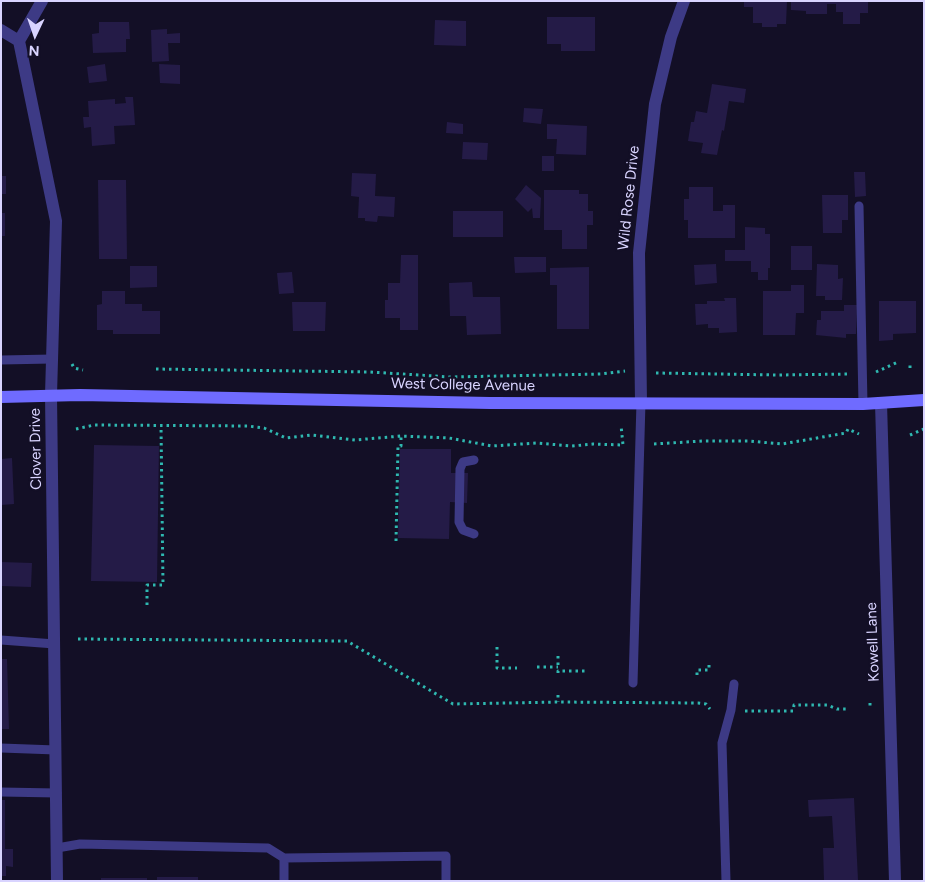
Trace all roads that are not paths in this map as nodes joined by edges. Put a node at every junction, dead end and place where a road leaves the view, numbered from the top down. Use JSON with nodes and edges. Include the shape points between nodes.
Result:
{"nodes":[{"id":1,"x":42,"y":1,"type":"edge"},
{"id":2,"x":684,"y":1,"type":"edge"},
{"id":3,"x":1,"y":30,"type":"edge"},
{"id":4,"x":19,"y":41,"type":"junction"},
{"id":5,"x":859,"y":206,"type":"dead end"},
{"id":6,"x":52,"y":359,"type":"junction"},
{"id":7,"x":1,"y":360,"type":"edge"},
{"id":8,"x":51,"y":395,"type":"junction"},
{"id":9,"x":1,"y":398,"type":"edge"},
{"id":10,"x":924,"y":400,"type":"edge"},
{"id":11,"x":641,"y":402,"type":"junction"},
{"id":12,"x":881,"y":403,"type":"junction"},
{"id":13,"x":863,"y":404,"type":"junction"},
{"id":14,"x":474,"y":460,"type":"dead end"},
{"id":15,"x":474,"y":534,"type":"dead end"},
{"id":16,"x":1,"y":640,"type":"edge"},
{"id":17,"x":55,"y":644,"type":"junction"},
{"id":18,"x":632,"y":683,"type":"dead end"},
{"id":19,"x":734,"y":684,"type":"dead end"},
{"id":20,"x":1,"y":748,"type":"edge"},
{"id":21,"x":56,"y":750,"type":"junction"},
{"id":22,"x":1,"y":792,"type":"edge"},
{"id":23,"x":57,"y":793,"type":"junction"},
{"id":24,"x":57,"y":848,"type":"junction"},
{"id":25,"x":284,"y":858,"type":"junction"},
{"id":26,"x":57,"y":881,"type":"edge"},
{"id":27,"x":284,"y":881,"type":"edge"},
{"id":28,"x":446,"y":881,"type":"edge"},
{"id":29,"x":726,"y":881,"type":"edge"},
{"id":30,"x":895,"y":881,"type":"edge"}],
"edges":[{"from":1,"to":4,"type":"street"},
{"from":2,"to":11,"type":"street","name":"Wild Rose Drive","via":[[671,37],[655,104],[639,253]]},
{"from":3,"to":4,"type":"street"},
{"from":4,"to":6,"type":"street","name":"Clover Drive","via":[[56,221]]},
{"from":5,"to":13,"type":"lane"},
{"from":6,"to":7,"type":"lane"},
{"from":6,"to":8,"type":"street","name":"Clover Drive"},
{"from":8,"to":9,"type":"main road","name":"West College Avenue"},
{"from":8,"to":11,"type":"main road","name":"West College Avenue","via":[[490,403]]},
{"from":8,"to":17,"type":"street","name":"Clover Drive"},
{"from":10,"to":12,"type":"main road","name":"West College Avenue"},
{"from":11,"to":13,"type":"main road","name":"West College Avenue"},
{"from":11,"to":18,"type":"lane"},
{"from":12,"to":13,"type":"main road","name":"West College Avenue"},
{"from":12,"to":30,"type":"street","name":"Kowell Lane"},
{"from":14,"to":15,"type":"lane","via":[[463,462],[460,469],[459,522],[463,530]]},
{"from":16,"to":17,"type":"lane"},
{"from":17,"to":21,"type":"street","name":"Clover Drive"},
{"from":19,"to":29,"type":"lane","via":[[722,743]]},
{"from":20,"to":21,"type":"lane"},
{"from":21,"to":23,"type":"street","name":"Clover Drive"},
{"from":22,"to":23,"type":"lane"},
{"from":23,"to":24,"type":"street","name":"Clover Drive"},
{"from":24,"to":25,"type":"lane","via":[[80,844],[268,848]]},
{"from":24,"to":26,"type":"street","name":"Clover Drive"},
{"from":25,"to":27,"type":"lane"},
{"from":25,"to":28,"type":"lane","via":[[446,856]]}]}
